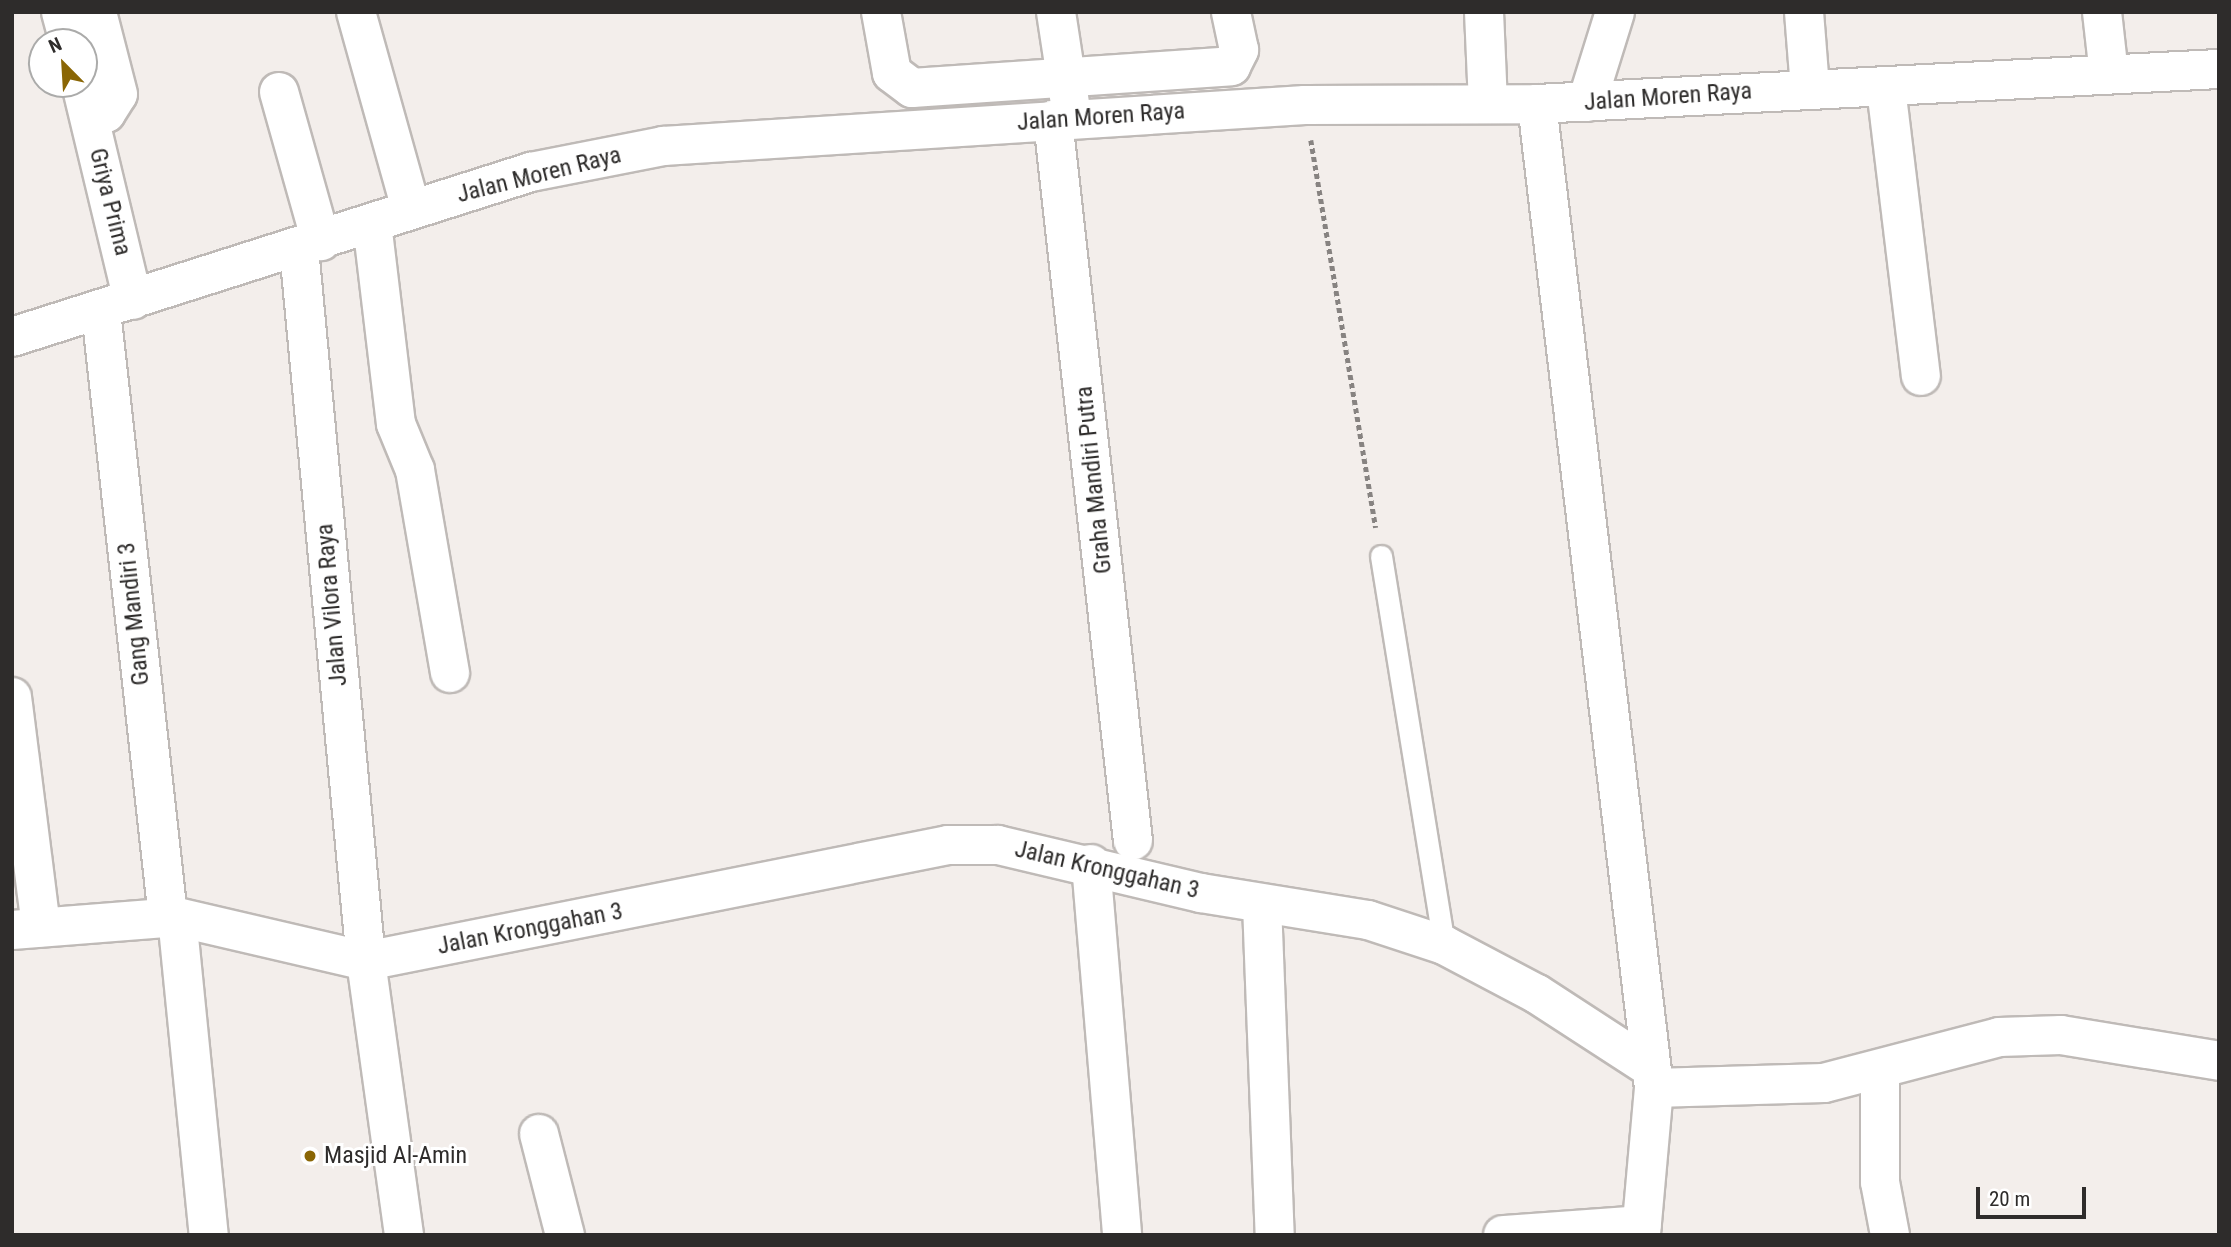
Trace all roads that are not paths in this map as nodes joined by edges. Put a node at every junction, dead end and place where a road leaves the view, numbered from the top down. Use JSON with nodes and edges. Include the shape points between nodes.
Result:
{"nodes":[{"id":1,"x":97,"y":12,"type":"edge"},
{"id":2,"x":356,"y":12,"type":"edge"},
{"id":3,"x":881,"y":12,"type":"edge"},
{"id":4,"x":1056,"y":12,"type":"edge"},
{"id":5,"x":1231,"y":12,"type":"edge"},
{"id":6,"x":1484,"y":12,"type":"edge"},
{"id":7,"x":1615,"y":12,"type":"edge"},
{"id":8,"x":1804,"y":12,"type":"edge"},
{"id":9,"x":2102,"y":12,"type":"edge"},
{"id":10,"x":2219,"y":69,"type":"edge"},
{"id":11,"x":2109,"y":74,"type":"junction"},
{"id":12,"x":1067,"y":77,"type":"junction"},
{"id":13,"x":1810,"y":88,"type":"junction"},
{"id":14,"x":1886,"y":88,"type":"junction"},
{"id":15,"x":279,"y":92,"type":"dead end"},
{"id":16,"x":85,"y":98,"type":"edge"},
{"id":17,"x":89,"y":98,"type":"edge"},
{"id":18,"x":1587,"y":102,"type":"junction"},
{"id":19,"x":1488,"y":104,"type":"junction"},
{"id":20,"x":1537,"y":104,"type":"junction"},
{"id":21,"x":1063,"y":119,"type":"junction"},
{"id":22,"x":411,"y":209,"type":"junction"},
{"id":23,"x":372,"y":223,"type":"junction"},
{"id":24,"x":310,"y":245,"type":"junction"},
{"id":25,"x":117,"y":305,"type":"junction"},
{"id":26,"x":12,"y":337,"type":"edge"},
{"id":27,"x":1921,"y":376,"type":"dead end"},
{"id":28,"x":1381,"y":556,"type":"road end"},
{"id":29,"x":450,"y":673,"type":"dead end"},
{"id":30,"x":12,"y":696,"type":"edge"},
{"id":31,"x":1133,"y":841,"type":"dead end"},
{"id":32,"x":1091,"y":864,"type":"junction"},
{"id":33,"x":1262,"y":904,"type":"junction"},
{"id":34,"x":172,"y":917,"type":"junction"},
{"id":35,"x":27,"y":929,"type":"edge"},
{"id":36,"x":1444,"y":945,"type":"junction"},
{"id":37,"x":366,"y":961,"type":"junction"},
{"id":38,"x":2219,"y":1061,"type":"edge"},
{"id":39,"x":1880,"y":1072,"type":"junction"},
{"id":40,"x":1652,"y":1078,"type":"junction"},
{"id":41,"x":539,"y":1134,"type":"dead end"},
{"id":42,"x":1642,"y":1230,"type":"edge"},
{"id":43,"x":209,"y":1235,"type":"edge"},
{"id":44,"x":404,"y":1235,"type":"edge"},
{"id":45,"x":565,"y":1235,"type":"edge"},
{"id":46,"x":1122,"y":1235,"type":"edge"},
{"id":47,"x":1275,"y":1235,"type":"edge"},
{"id":48,"x":1503,"y":1235,"type":"edge"},
{"id":49,"x":1890,"y":1235,"type":"edge"}],
"edges":[{"from":1,"to":17,"type":"street","name":"Griya Prima","via":[[118,94],[106,113]]},
{"from":2,"to":22,"type":"street"},
{"from":3,"to":12,"type":"street","via":[[892,73],[912,88]]},
{"from":4,"to":12,"type":"street","name":"Graha Mandiri Putra"},
{"from":5,"to":12,"type":"street","via":[[1239,50],[1231,66]]},
{"from":6,"to":19,"type":"street"},
{"from":7,"to":18,"type":"street"},
{"from":8,"to":13,"type":"street"},
{"from":9,"to":11,"type":"street"},
{"from":10,"to":11,"type":"street","name":"Jalan Moren Raya"},
{"from":11,"to":14,"type":"street","name":"Jalan Moren Raya"},
{"from":12,"to":21,"type":"street","name":"Graha Mandiri Putra"},
{"from":13,"to":14,"type":"street","name":"Jalan Moren Raya"},
{"from":13,"to":18,"type":"street","name":"Jalan Moren Raya"},
{"from":14,"to":27,"type":"street"},
{"from":15,"to":24,"type":"street","name":"Jalan Vilora Raya"},
{"from":16,"to":25,"type":"street","name":"Griya Prima"},
{"from":18,"to":20,"type":"street","name":"Jalan Moren Raya"},
{"from":19,"to":20,"type":"street","name":"Jalan Moren Raya"},
{"from":19,"to":21,"type":"street","name":"Jalan Moren Raya","via":[[1305,105]]},
{"from":20,"to":40,"type":"street"},
{"from":21,"to":22,"type":"street","name":"Jalan Moren Raya","via":[[663,146],[594,156]]},
{"from":21,"to":31,"type":"street","name":"Graha Mandiri Putra"},
{"from":22,"to":23,"type":"street","name":"Jalan Moren Raya"},
{"from":23,"to":24,"type":"street","name":"Jalan Moren Raya"},
{"from":23,"to":29,"type":"street","via":[[396,424],[415,470]]},
{"from":24,"to":25,"type":"street","name":"Jalan Moren Raya"},
{"from":24,"to":37,"type":"street","name":"Jalan Vilora Raya"},
{"from":25,"to":26,"type":"street","name":"Jalan Moren Raya"},
{"from":25,"to":34,"type":"street","name":"Gang Mandiri 3"},
{"from":28,"to":36,"type":"lane"},
{"from":30,"to":35,"type":"street"},
{"from":32,"to":33,"type":"street","name":"Jalan Kronggahan 3"},
{"from":32,"to":37,"type":"street","name":"Jalan Kronggahan 3","via":[[998,845],[948,845]]},
{"from":32,"to":46,"type":"street"},
{"from":33,"to":36,"type":"street","name":"Jalan Kronggahan 3","via":[[1368,920]]},
{"from":33,"to":47,"type":"street"},
{"from":34,"to":35,"type":"street"},
{"from":34,"to":37,"type":"street"},
{"from":34,"to":43,"type":"street","name":"Gang Mandiri 3"},
{"from":36,"to":40,"type":"street","name":"Jalan Kronggahan 3","via":[[1537,994]]},
{"from":37,"to":44,"type":"street","name":"Jalan Vilora Raya"},
{"from":38,"to":39,"type":"street","via":[[2061,1035],[1999,1037]]},
{"from":39,"to":40,"type":"street","via":[[1824,1083]]},
{"from":39,"to":49,"type":"street","via":[[1880,1182]]},
{"from":40,"to":42,"type":"street"},
{"from":41,"to":45,"type":"street"},
{"from":42,"to":48,"type":"street"}]}
